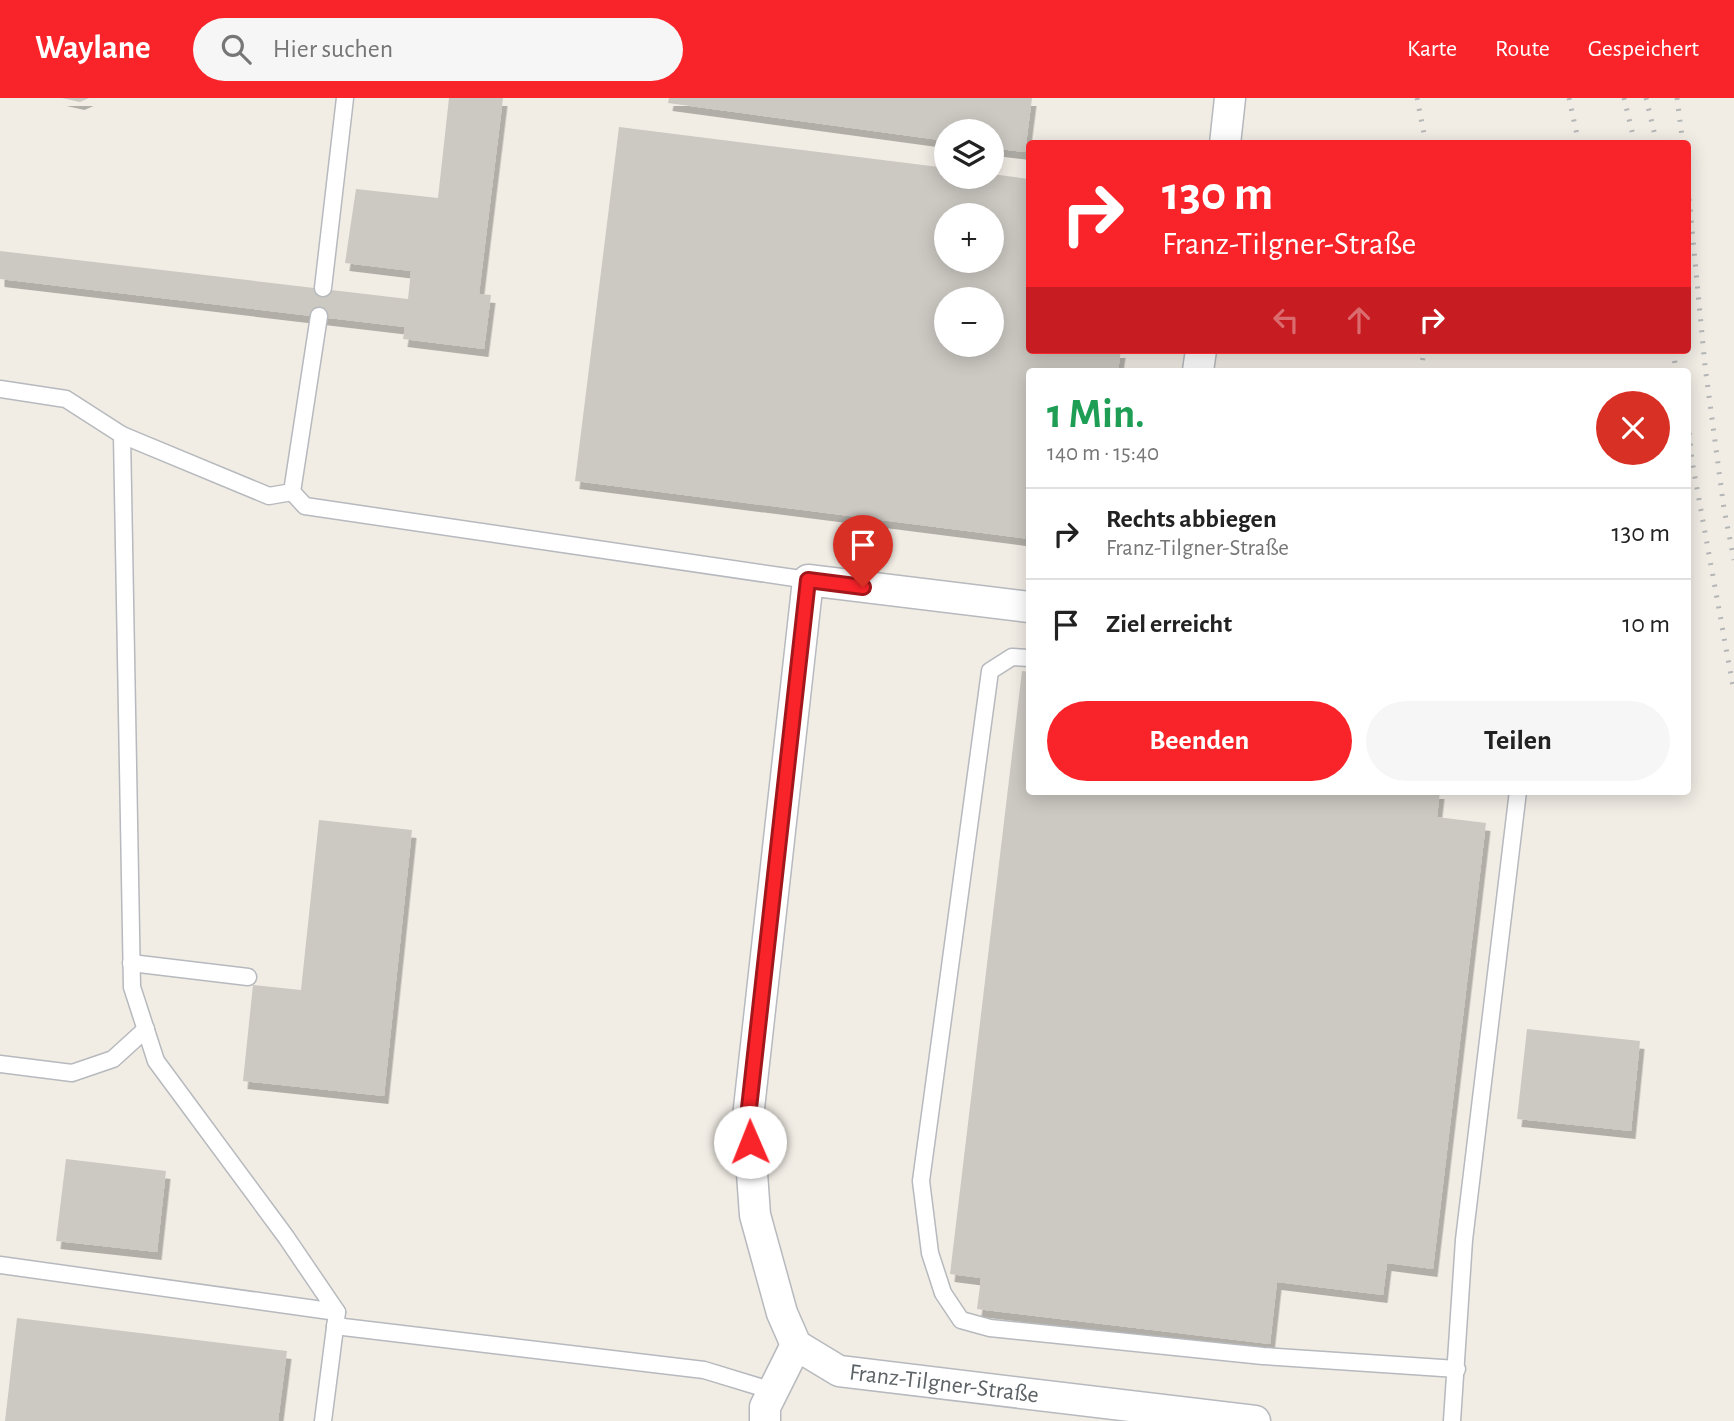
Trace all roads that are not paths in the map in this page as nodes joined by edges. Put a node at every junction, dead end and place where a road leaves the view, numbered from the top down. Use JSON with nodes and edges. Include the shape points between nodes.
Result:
{"nodes":[{"id":1,"x":345,"y":98,"type":"edge"},
{"id":2,"x":1230,"y":98,"type":"edge"},
{"id":3,"x":1225,"y":140,"type":"edge"},
{"id":4,"x":323,"y":288,"type":"dead end"},
{"id":5,"x":320,"y":316,"type":"dead end"},
{"id":6,"x":0,"y":389,"type":"edge"},
{"id":7,"x":122,"y":435,"type":"junction"},
{"id":8,"x":292,"y":492,"type":"junction"},
{"id":9,"x":808,"y":580,"type":"junction"},
{"id":10,"x":1026,"y":607,"type":"edge"},
{"id":11,"x":1026,"y":658,"type":"edge"},
{"id":12,"x":1518,"y":795,"type":"edge"},
{"id":13,"x":131,"y":963,"type":"junction"},
{"id":14,"x":248,"y":977,"type":"dead end"},
{"id":15,"x":146,"y":1029,"type":"junction"},
{"id":16,"x":0,"y":1064,"type":"edge"},
{"id":17,"x":0,"y":1265,"type":"edge"},
{"id":18,"x":336,"y":1319,"type":"junction"},
{"id":19,"x":796,"y":1345,"type":"junction"},
{"id":20,"x":1457,"y":1369,"type":"junction"},
{"id":21,"x":773,"y":1391,"type":"junction"},
{"id":22,"x":323,"y":1421,"type":"edge"},
{"id":23,"x":765,"y":1421,"type":"edge"},
{"id":24,"x":1255,"y":1421,"type":"edge"},
{"id":25,"x":1452,"y":1421,"type":"edge"}],
"edges":[{"from":1,"to":4,"type":"lane"},
{"from":2,"to":3,"type":"street"},
{"from":5,"to":8,"type":"lane"},
{"from":6,"to":7,"type":"lane","via":[[66,399]]},
{"from":7,"to":8,"type":"lane","via":[[269,496]]},
{"from":7,"to":13,"type":"lane"},
{"from":8,"to":9,"type":"lane","via":[[305,506]]},
{"from":9,"to":10,"type":"street"},
{"from":9,"to":19,"type":"street","via":[[748,1117],[755,1215],[782,1313]]},
{"from":11,"to":20,"type":"lane","via":[[1012,657],[990,671],[921,1181],[930,1253],[943,1293],[961,1320],[990,1328],[1263,1356]]},
{"from":12,"to":20,"type":"lane","via":[[1464,1240]]},
{"from":13,"to":14,"type":"lane"},
{"from":13,"to":15,"type":"lane","via":[[132,987]]},
{"from":15,"to":16,"type":"lane","via":[[113,1059],[72,1073]]},
{"from":15,"to":18,"type":"lane","via":[[156,1061],[286,1237]]},
{"from":17,"to":18,"type":"lane"},
{"from":18,"to":21,"type":"lane","via":[[704,1370]]},
{"from":18,"to":22,"type":"lane"},
{"from":19,"to":21,"type":"street"},
{"from":19,"to":24,"type":"street","name":"Franz-Tilgner-Straße","via":[[839,1371]]},
{"from":20,"to":25,"type":"lane"},
{"from":21,"to":23,"type":"street","via":[[765,1407]]}]}
